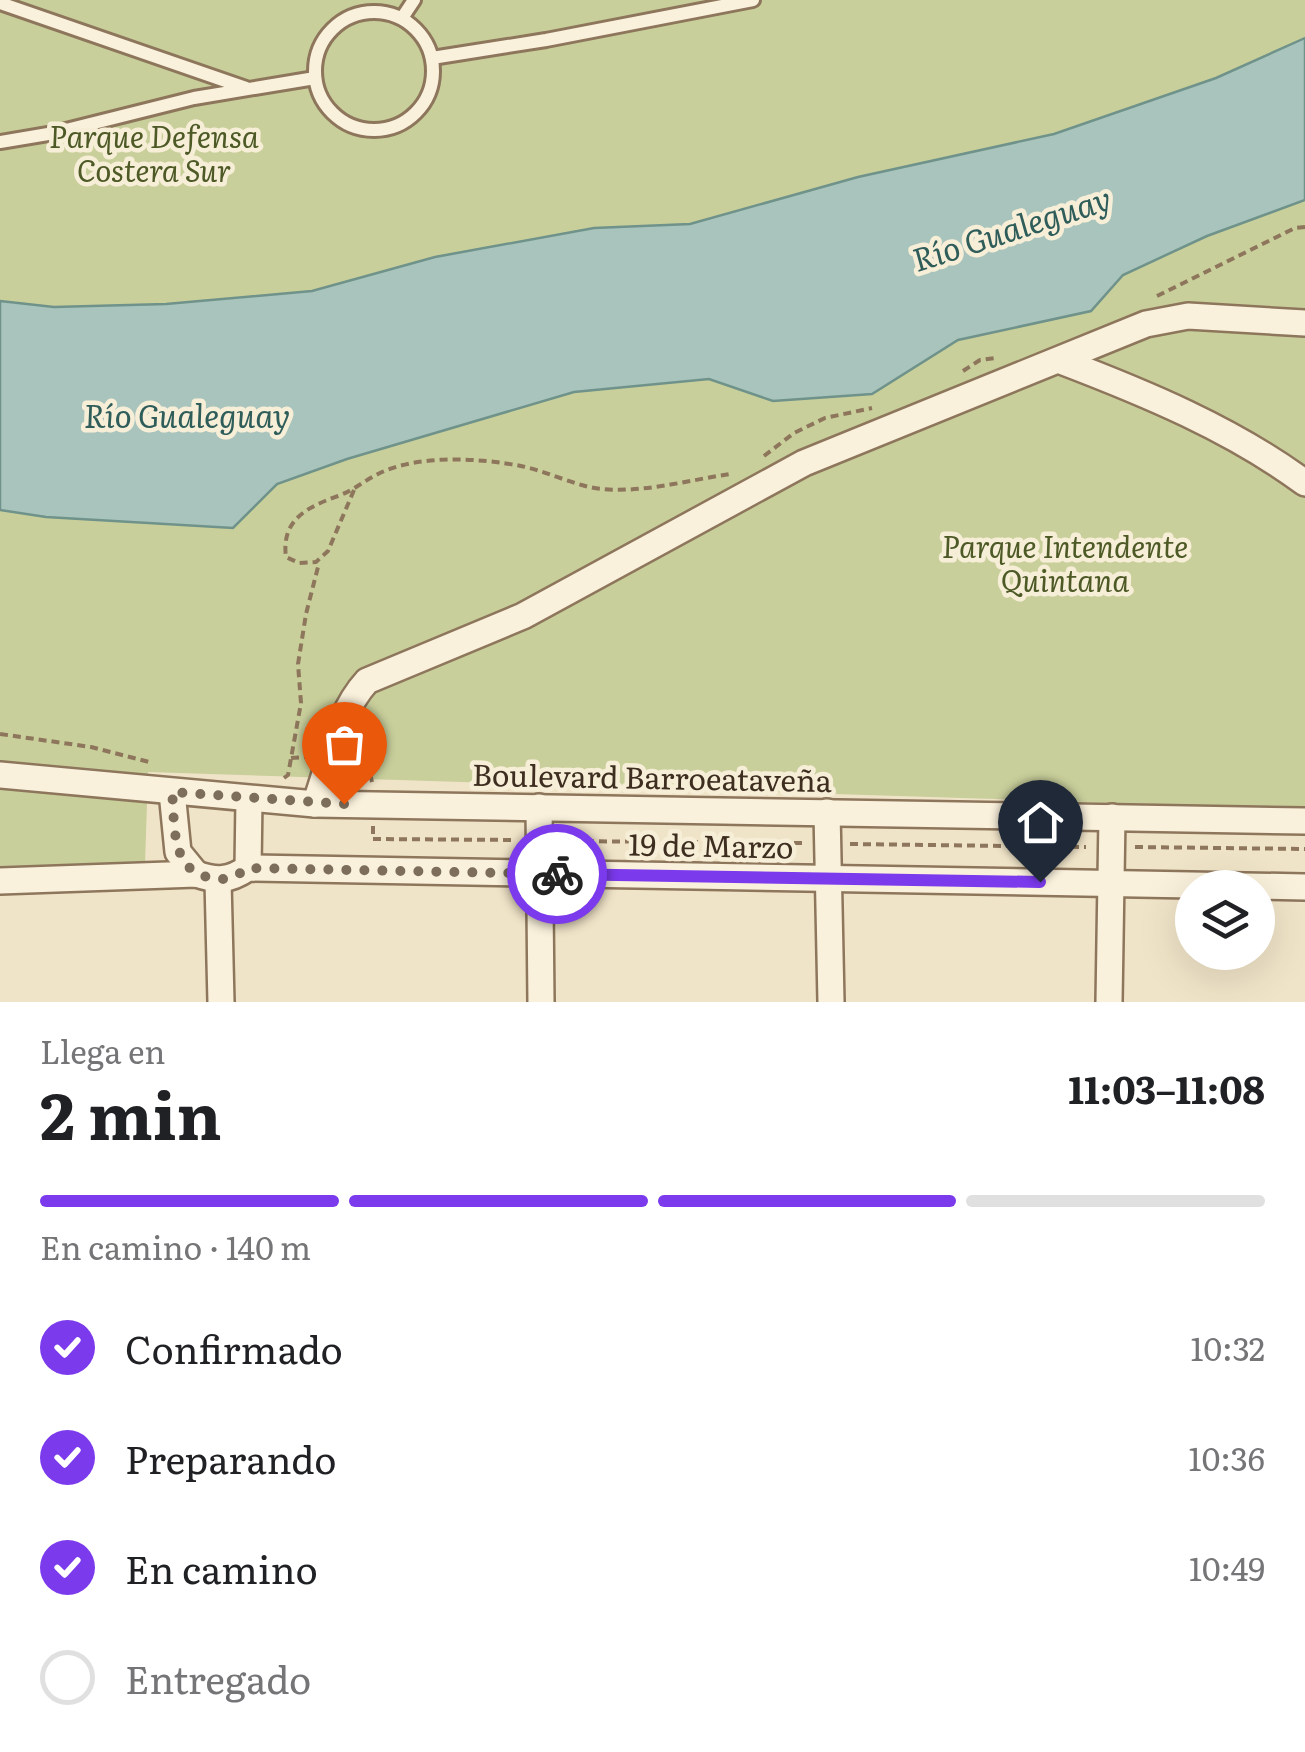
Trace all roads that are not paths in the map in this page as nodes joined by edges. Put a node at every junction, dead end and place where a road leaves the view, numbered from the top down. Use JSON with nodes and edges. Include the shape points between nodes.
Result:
{"nodes":[{"id":1,"x":414,"y":0,"type":"edge"},
{"id":2,"x":753,"y":0,"type":"edge"},
{"id":3,"x":0,"y":3,"type":"edge"},
{"id":4,"x":402,"y":18,"type":"junction"},
{"id":5,"x":432,"y":58,"type":"junction"},
{"id":6,"x":315,"y":78,"type":"junction"},
{"id":7,"x":253,"y":90,"type":"junction"},
{"id":8,"x":0,"y":142,"type":"edge"},
{"id":9,"x":1305,"y":323,"type":"edge"},
{"id":10,"x":1060,"y":361,"type":"junction"},
{"id":11,"x":1305,"y":483,"type":"edge"},
{"id":12,"x":0,"y":775,"type":"edge"},
{"id":13,"x":172,"y":792,"type":"junction"},
{"id":14,"x":249,"y":799,"type":"junction"},
{"id":15,"x":316,"y":804,"type":"junction"},
{"id":16,"x":539,"y":807,"type":"junction"},
{"id":17,"x":827,"y":812,"type":"junction"},
{"id":18,"x":1112,"y":817,"type":"junction"},
{"id":19,"x":1305,"y":820,"type":"edge"},
{"id":20,"x":248,"y":868,"type":"junction"},
{"id":21,"x":539,"y":873,"type":"junction"},
{"id":22,"x":207,"y":877,"type":"junction"},
{"id":23,"x":828,"y":878,"type":"junction"},
{"id":24,"x":0,"y":881,"type":"edge"},
{"id":25,"x":1111,"y":884,"type":"junction"},
{"id":26,"x":1305,"y":887,"type":"edge"},
{"id":27,"x":221,"y":1002,"type":"edge"},
{"id":28,"x":541,"y":1002,"type":"edge"},
{"id":29,"x":831,"y":1002,"type":"edge"},
{"id":30,"x":1110,"y":1002,"type":"edge"}],
"edges":[{"from":1,"to":4,"type":"lane"},
{"from":2,"to":5,"type":"lane"},
{"from":3,"to":7,"type":"lane"},
{"from":4,"to":5,"type":"lane","via":[[416,28]]},
{"from":4,"to":6,"type":"lane","via":[[366,12],[332,28]]},
{"from":5,"to":6,"type":"lane","via":[[428,96],[402,123],[384,129],[365,129],[332,112]]},
{"from":6,"to":7,"type":"lane"},
{"from":7,"to":8,"type":"lane"},
{"from":9,"to":10,"type":"street","via":[[1188,316],[1146,324]]},
{"from":10,"to":11,"type":"street","via":[[1201,421]]},
{"from":10,"to":15,"type":"street","via":[[804,464],[524,616],[367,681],[342,717]]},
{"from":12,"to":13,"type":"street","name":"Boulevard Barroeataveña"},
{"from":13,"to":14,"type":"street","name":"Boulevard Barroeataveña"},
{"from":13,"to":22,"type":"street","via":[[178,852]]},
{"from":14,"to":15,"type":"street","name":"Boulevard Barroeataveña"},
{"from":14,"to":20,"type":"street"},
{"from":15,"to":16,"type":"street","name":"Boulevard Barroeataveña"},
{"from":16,"to":17,"type":"street","name":"Boulevard Barroeataveña"},
{"from":16,"to":21,"type":"street"},
{"from":17,"to":18,"type":"street","name":"Boulevard Barroeataveña"},
{"from":17,"to":23,"type":"street"},
{"from":18,"to":19,"type":"street","name":"Boulevard Barroeataveña"},
{"from":18,"to":25,"type":"street"},
{"from":20,"to":21,"type":"street","name":"19 de Marzo"},
{"from":20,"to":22,"type":"street","name":"19 de Marzo","via":[[236,877]]},
{"from":21,"to":23,"type":"street","name":"19 de Marzo"},
{"from":21,"to":28,"type":"street"},
{"from":22,"to":24,"type":"street","name":"19 de Marzo"},
{"from":22,"to":27,"type":"street"},
{"from":23,"to":25,"type":"street","name":"19 de Marzo"},
{"from":23,"to":29,"type":"street"},
{"from":25,"to":26,"type":"street","name":"19 de Marzo"},
{"from":25,"to":30,"type":"street"}]}
